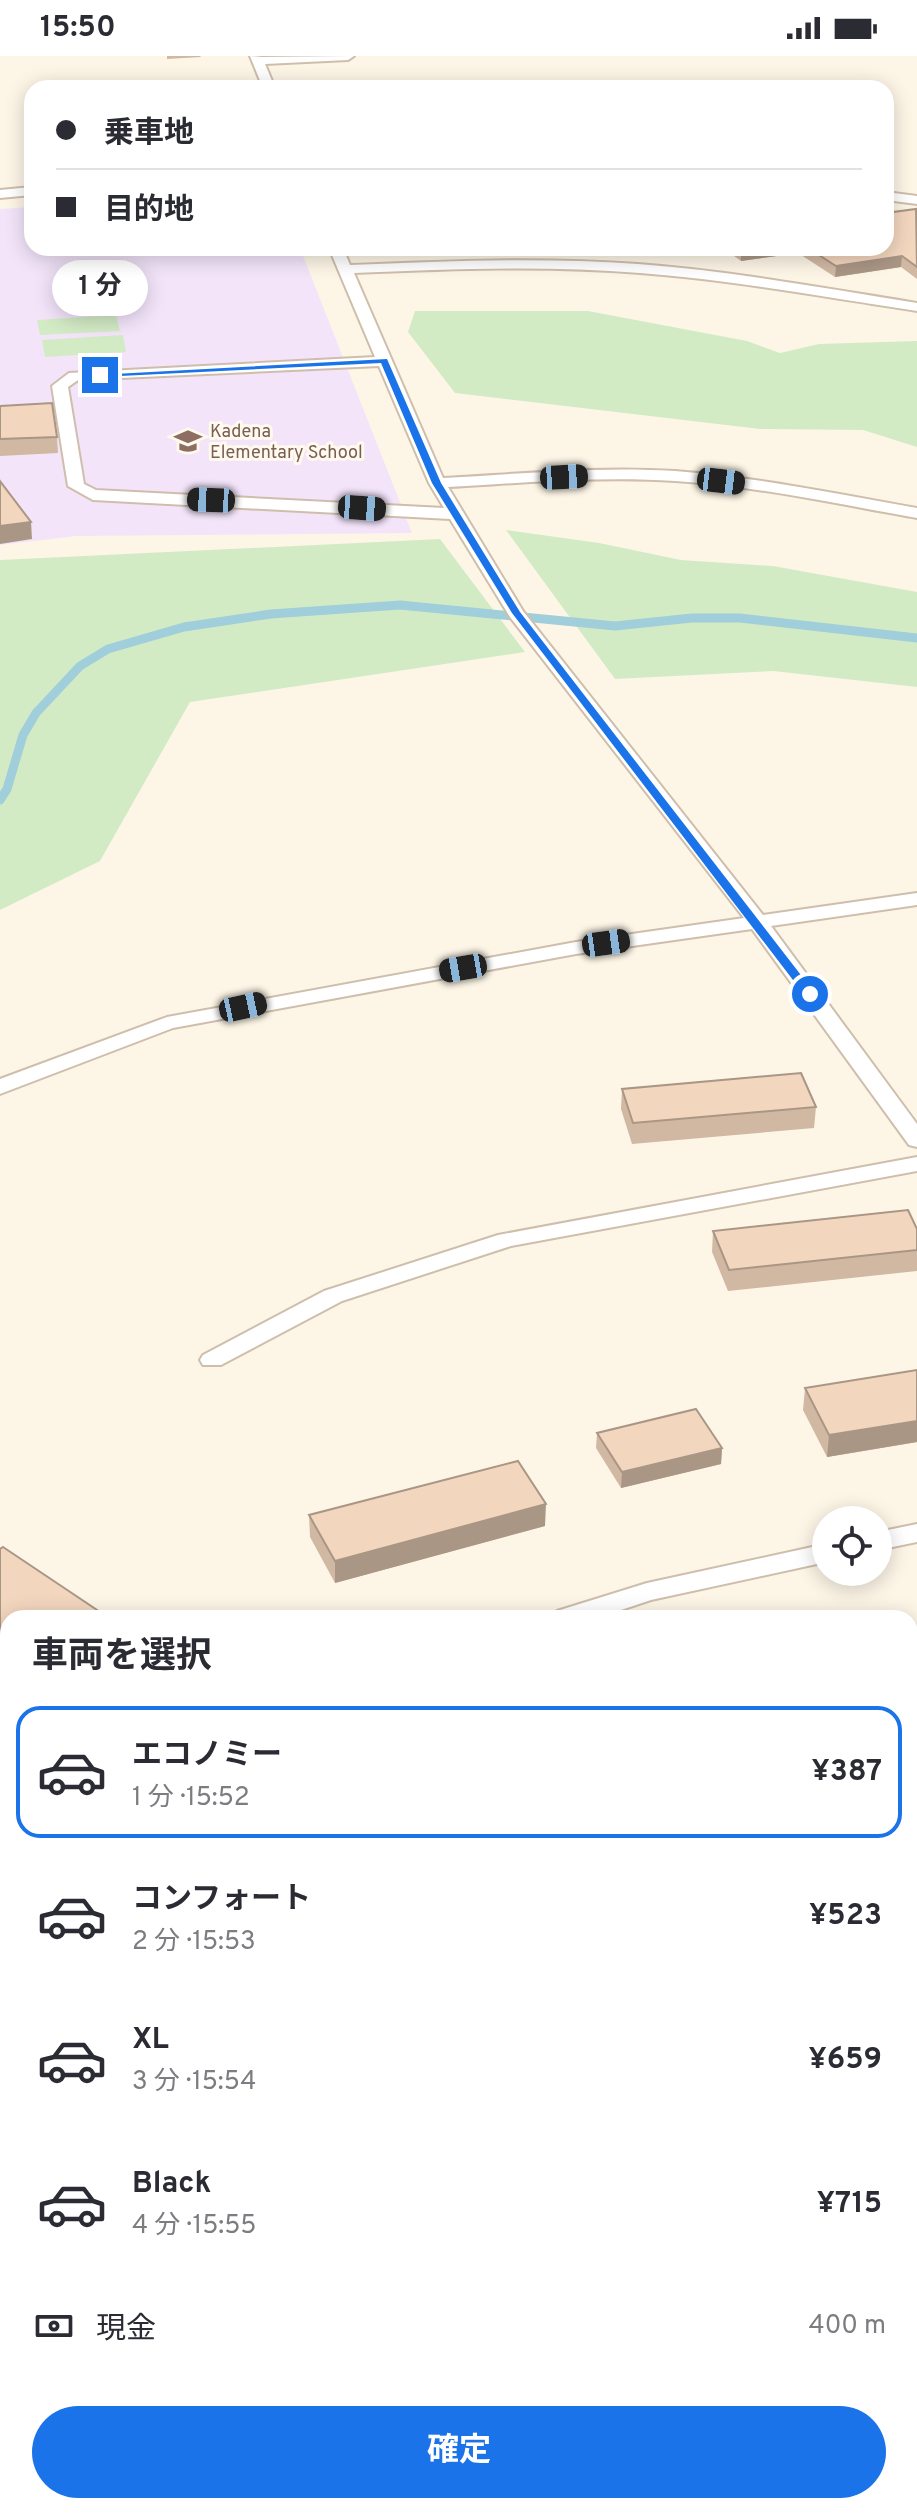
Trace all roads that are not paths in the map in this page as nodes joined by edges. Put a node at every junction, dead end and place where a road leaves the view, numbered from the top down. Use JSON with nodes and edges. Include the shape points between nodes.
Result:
{"nodes":[{"id":1,"x":348,"y":56,"type":"edge"},
{"id":2,"x":256,"y":59,"type":"edge"},
{"id":3,"x":265,"y":80,"type":"edge"},
{"id":4,"x":24,"y":192,"type":"edge"},
{"id":5,"x":0,"y":194,"type":"edge"},
{"id":6,"x":894,"y":197,"type":"edge"},
{"id":7,"x":917,"y":200,"type":"edge"},
{"id":8,"x":339,"y":256,"type":"edge"},
{"id":9,"x":344,"y":269,"type":"junction"},
{"id":10,"x":917,"y":307,"type":"edge"},
{"id":11,"x":384,"y":361,"type":"junction"},
{"id":12,"x":437,"y":483,"type":"junction"},
{"id":13,"x":917,"y":513,"type":"edge"},
{"id":14,"x":455,"y":514,"type":"junction"},
{"id":15,"x":917,"y":899,"type":"edge"},
{"id":16,"x":757,"y":921,"type":"junction"},
{"id":17,"x":0,"y":1087,"type":"edge"},
{"id":18,"x":917,"y":1140,"type":"edge"},
{"id":19,"x":917,"y":1164,"type":"edge"},
{"id":20,"x":212,"y":1360,"type":"dead end"},
{"id":21,"x":917,"y":1533,"type":"edge"},
{"id":22,"x":892,"y":1538,"type":"edge"},
{"id":23,"x":812,"y":1556,"type":"edge"},
{"id":24,"x":592,"y":1610,"type":"edge"}],
"edges":[{"from":1,"to":2,"type":"lane"},
{"from":2,"to":3,"type":"lane"},
{"from":4,"to":5,"type":"lane"},
{"from":6,"to":7,"type":"lane"},
{"from":8,"to":9,"type":"lane"},
{"from":9,"to":10,"type":"lane","via":[[510,263],[604,266]]},
{"from":9,"to":11,"type":"lane"},
{"from":11,"to":12,"type":"lane"},
{"from":11,"to":14,"type":"lane","via":[[74,376],[60,386],[76,486],[93,495]]},
{"from":12,"to":13,"type":"lane","via":[[624,474],[677,477]]},
{"from":12,"to":14,"type":"lane"},
{"from":14,"to":16,"type":"lane","via":[[516,613]]},
{"from":15,"to":16,"type":"lane"},
{"from":16,"to":17,"type":"lane","via":[[576,948],[182,1020]]},
{"from":16,"to":18,"type":"lane"},
{"from":19,"to":20,"type":"lane","via":[[506,1240],[333,1296]]},
{"from":21,"to":22,"type":"lane"},
{"from":23,"to":24,"type":"lane","via":[[647,1592]]}]}
